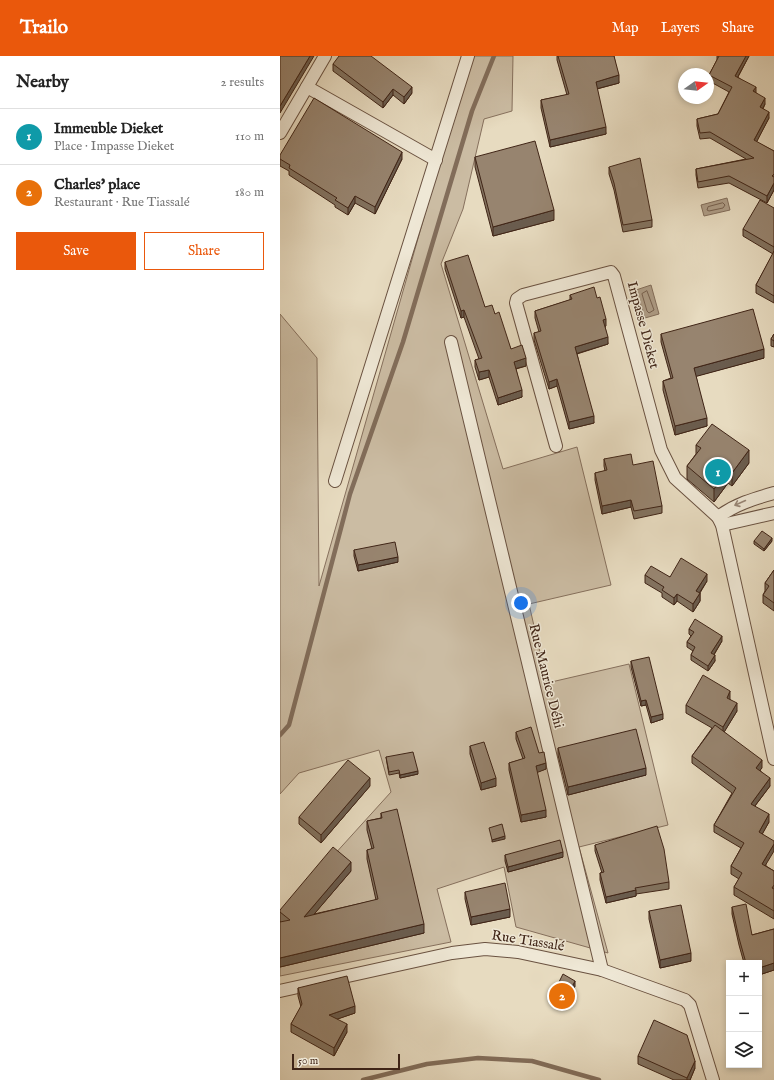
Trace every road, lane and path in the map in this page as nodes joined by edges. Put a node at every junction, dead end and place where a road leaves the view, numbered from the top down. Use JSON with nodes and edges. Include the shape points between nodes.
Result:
{"nodes":[{"id":1,"x":326,"y":56,"type":"edge"},
{"id":2,"x":468,"y":56,"type":"edge"},
{"id":3,"x":307,"y":88,"type":"junction"},
{"id":4,"x":280,"y":133,"type":"edge"},
{"id":5,"x":436,"y":160,"type":"junction"},
{"id":6,"x":451,"y":342,"type":"dead end"},
{"id":7,"x":556,"y":446,"type":"dead end"},
{"id":8,"x":335,"y":481,"type":"dead end"},
{"id":9,"x":774,"y":493,"type":"edge"},
{"id":10,"x":774,"y":513,"type":"edge"},
{"id":11,"x":720,"y":521,"type":"junction"},
{"id":12,"x":774,"y":759,"type":"edge"},
{"id":13,"x":602,"y":970,"type":"junction"},
{"id":14,"x":280,"y":991,"type":"edge"},
{"id":15,"x":714,"y":1080,"type":"edge"}],
"edges":[{"from":1,"to":3,"type":"street"},
{"from":2,"to":5,"type":"street"},
{"from":3,"to":4,"type":"street"},
{"from":3,"to":5,"type":"street"},
{"from":5,"to":8,"type":"street"},
{"from":6,"to":13,"type":"street","name":"Rue Maurice Déhi"},
{"from":7,"to":11,"type":"street","name":"Impasse Dieket","via":[[517,299],[523,295],[610,272],[614,276],[661,450],[675,478]]},
{"from":9,"to":11,"type":"street","one_way":true,"via":[[732,507]]},
{"from":10,"to":11,"type":"street"},
{"from":11,"to":12,"type":"street"},
{"from":13,"to":14,"type":"street","name":"Rue Tiassalé","via":[[518,952],[485,949],[452,953]]},
{"from":13,"to":15,"type":"street","name":"Rue Tiassalé","via":[[685,1000],[690,1006]]}]}
